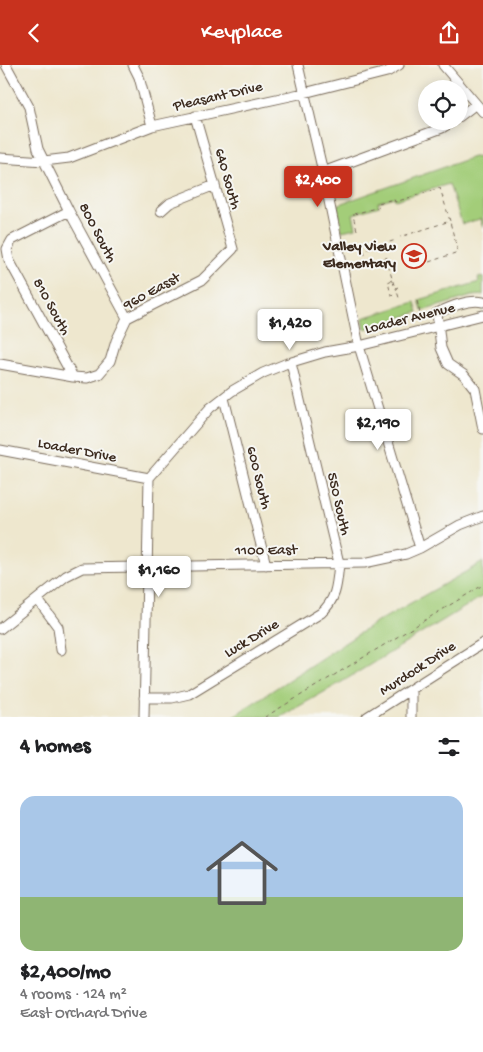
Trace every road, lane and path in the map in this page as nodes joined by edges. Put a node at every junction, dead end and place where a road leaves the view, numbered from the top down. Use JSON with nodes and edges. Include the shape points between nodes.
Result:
{"nodes":[{"id":1,"x":6,"y":65,"type":"edge"},
{"id":2,"x":133,"y":65,"type":"edge"},
{"id":3,"x":298,"y":65,"type":"edge"},
{"id":4,"x":399,"y":65,"type":"edge"},
{"id":5,"x":444,"y":65,"type":"edge"},
{"id":6,"x":304,"y":93,"type":"junction"},
{"id":7,"x":476,"y":104,"type":"junction"},
{"id":8,"x":468,"y":110,"type":"edge"},
{"id":9,"x":483,"y":112,"type":"edge"},
{"id":10,"x":195,"y":116,"type":"junction"},
{"id":11,"x":152,"y":126,"type":"junction"},
{"id":12,"x":437,"y":130,"type":"edge"},
{"id":13,"x":0,"y":158,"type":"edge"},
{"id":14,"x":44,"y":161,"type":"junction"},
{"id":15,"x":323,"y":172,"type":"junction"},
{"id":16,"x":215,"y":185,"type":"junction"},
{"id":17,"x":69,"y":211,"type":"junction"},
{"id":18,"x":161,"y":211,"type":"dead end"},
{"id":19,"x":450,"y":221,"type":"junction"},
{"id":20,"x":358,"y":230,"type":"dead end"},
{"id":21,"x":400,"y":237,"type":"dead end"},
{"id":22,"x":396,"y":240,"type":"dead end"},
{"id":23,"x":233,"y":249,"type":"joint"},
{"id":24,"x":365,"y":255,"type":"dead end"},
{"id":25,"x":429,"y":262,"type":"dead end"},
{"id":26,"x":368,"y":263,"type":"dead end"},
{"id":27,"x":392,"y":280,"type":"junction"},
{"id":28,"x":398,"y":293,"type":"junction"},
{"id":29,"x":400,"y":301,"type":"dead end"},
{"id":30,"x":417,"y":301,"type":"dead end"},
{"id":31,"x":483,"y":302,"type":"edge"},
{"id":32,"x":420,"y":313,"type":"dead end"},
{"id":33,"x":483,"y":315,"type":"edge"},
{"id":34,"x":127,"y":318,"type":"junction"},
{"id":35,"x":438,"y":326,"type":"junction"},
{"id":36,"x":359,"y":346,"type":"junction"},
{"id":37,"x":291,"y":363,"type":"junction"},
{"id":38,"x":0,"y":364,"type":"edge"},
{"id":39,"x":73,"y":377,"type":"junction"},
{"id":40,"x":224,"y":398,"type":"junction"},
{"id":41,"x":483,"y":429,"type":"edge"},
{"id":42,"x":0,"y":450,"type":"edge"},
{"id":43,"x":149,"y":478,"type":"junction"},
{"id":44,"x":483,"y":515,"type":"edge"},
{"id":45,"x":420,"y":548,"type":"junction"},
{"id":46,"x":339,"y":563,"type":"junction"},
{"id":47,"x":266,"y":565,"type":"junction"},
{"id":48,"x":148,"y":567,"type":"junction"},
{"id":49,"x":483,"y":585,"type":"edge"},
{"id":50,"x":38,"y":599,"type":"junction"},
{"id":51,"x":0,"y":629,"type":"edge"},
{"id":52,"x":481,"y":648,"type":"edge"},
{"id":53,"x":61,"y":650,"type":"dead end"},
{"id":54,"x":411,"y":690,"type":"junction"},
{"id":55,"x":144,"y":698,"type":"junction"},
{"id":56,"x":144,"y":717,"type":"edge"},
{"id":57,"x":266,"y":717,"type":"edge"},
{"id":58,"x":367,"y":717,"type":"edge"},
{"id":59,"x":412,"y":717,"type":"edge"}],
"edges":[{"from":1,"to":14,"type":"street","name":"800 South","via":[[29,107]]},
{"from":2,"to":11,"type":"street"},
{"from":3,"to":6,"type":"street"},
{"from":4,"to":6,"type":"street","name":"Pleasant Drive","via":[[387,72]]},
{"from":5,"to":7,"type":"street"},
{"from":6,"to":10,"type":"street","name":"Pleasant Drive"},
{"from":6,"to":15,"type":"street"},
{"from":7,"to":8,"type":"street"},
{"from":7,"to":9,"type":"street"},
{"from":10,"to":11,"type":"street","name":"Pleasant Drive"},
{"from":10,"to":16,"type":"street","name":"640 South"},
{"from":11,"to":14,"type":"street","name":"Pleasant Drive","via":[[69,159]]},
{"from":12,"to":15,"type":"street"},
{"from":13,"to":14,"type":"street","name":"Pleasant Drive"},
{"from":14,"to":17,"type":"street","name":"800 South"},
{"from":15,"to":36,"type":"street"},
{"from":16,"to":18,"type":"street","via":[[170,203]]},
{"from":16,"to":23,"type":"street","name":"640 South"},
{"from":17,"to":34,"type":"street","name":"800 South"},
{"from":17,"to":39,"type":"street","name":"810 South","via":[[12,239],[7,249],[9,260]]},
{"from":19,"to":20,"type":"path","via":[[440,188],[395,202],[394,199],[378,203],[380,207],[354,214]]},
{"from":19,"to":21,"type":"path"},
{"from":19,"to":25,"type":"path","via":[[458,252]]},
{"from":22,"to":24,"type":"path","via":[[364,250]]},
{"from":23,"to":34,"type":"street","name":"960 Easst","via":[[202,280]]},
{"from":26,"to":27,"type":"path","via":[[388,258]]},
{"from":27,"to":28,"type":"path","via":[[398,286]]},
{"from":27,"to":28,"type":"path","via":[[388,282],[392,295]]},
{"from":28,"to":29,"type":"path"},
{"from":30,"to":32,"type":"path"},
{"from":31,"to":35,"type":"street","via":[[462,304],[436,313]]},
{"from":33,"to":35,"type":"street","name":"Loader Avenue"},
{"from":34,"to":39,"type":"street","name":"960 Easst","via":[[110,361],[99,374],[87,378]]},
{"from":35,"to":36,"type":"street","name":"Loader Avenue"},
{"from":35,"to":41,"type":"street","via":[[441,348],[448,364],[464,375],[475,389]]},
{"from":36,"to":37,"type":"street","name":"Loader Avenue"},
{"from":36,"to":45,"type":"street"},
{"from":37,"to":40,"type":"street","name":"Loader Avenue","via":[[248,381]]},
{"from":37,"to":46,"type":"street","name":"550 South"},
{"from":38,"to":39,"type":"street","name":"960 Easst"},
{"from":40,"to":43,"type":"street","name":"Loader Avenue","via":[[210,408]]},
{"from":40,"to":47,"type":"street","name":"600 South"},
{"from":42,"to":43,"type":"street","name":"Loader Drive"},
{"from":43,"to":48,"type":"street"},
{"from":44,"to":45,"type":"street","name":"1100 East"},
{"from":45,"to":46,"type":"street","name":"1100 East","via":[[384,560]]},
{"from":46,"to":47,"type":"street","name":"1100 East"},
{"from":46,"to":55,"type":"street","name":"Luck Drive","via":[[334,597],[321,613],[189,694]]},
{"from":47,"to":48,"type":"street","name":"1100 East"},
{"from":48,"to":50,"type":"street","name":"1100 East","via":[[82,568],[66,576]]},
{"from":48,"to":55,"type":"street"},
{"from":49,"to":57,"type":"path"},
{"from":50,"to":51,"type":"street","name":"1100 East"},
{"from":50,"to":53,"type":"street","via":[[58,627]]},
{"from":52,"to":54,"type":"street","name":"Murdock Drive"},
{"from":54,"to":58,"type":"street","name":"Murdock Drive"},
{"from":54,"to":59,"type":"street"},
{"from":55,"to":56,"type":"street"}]}
